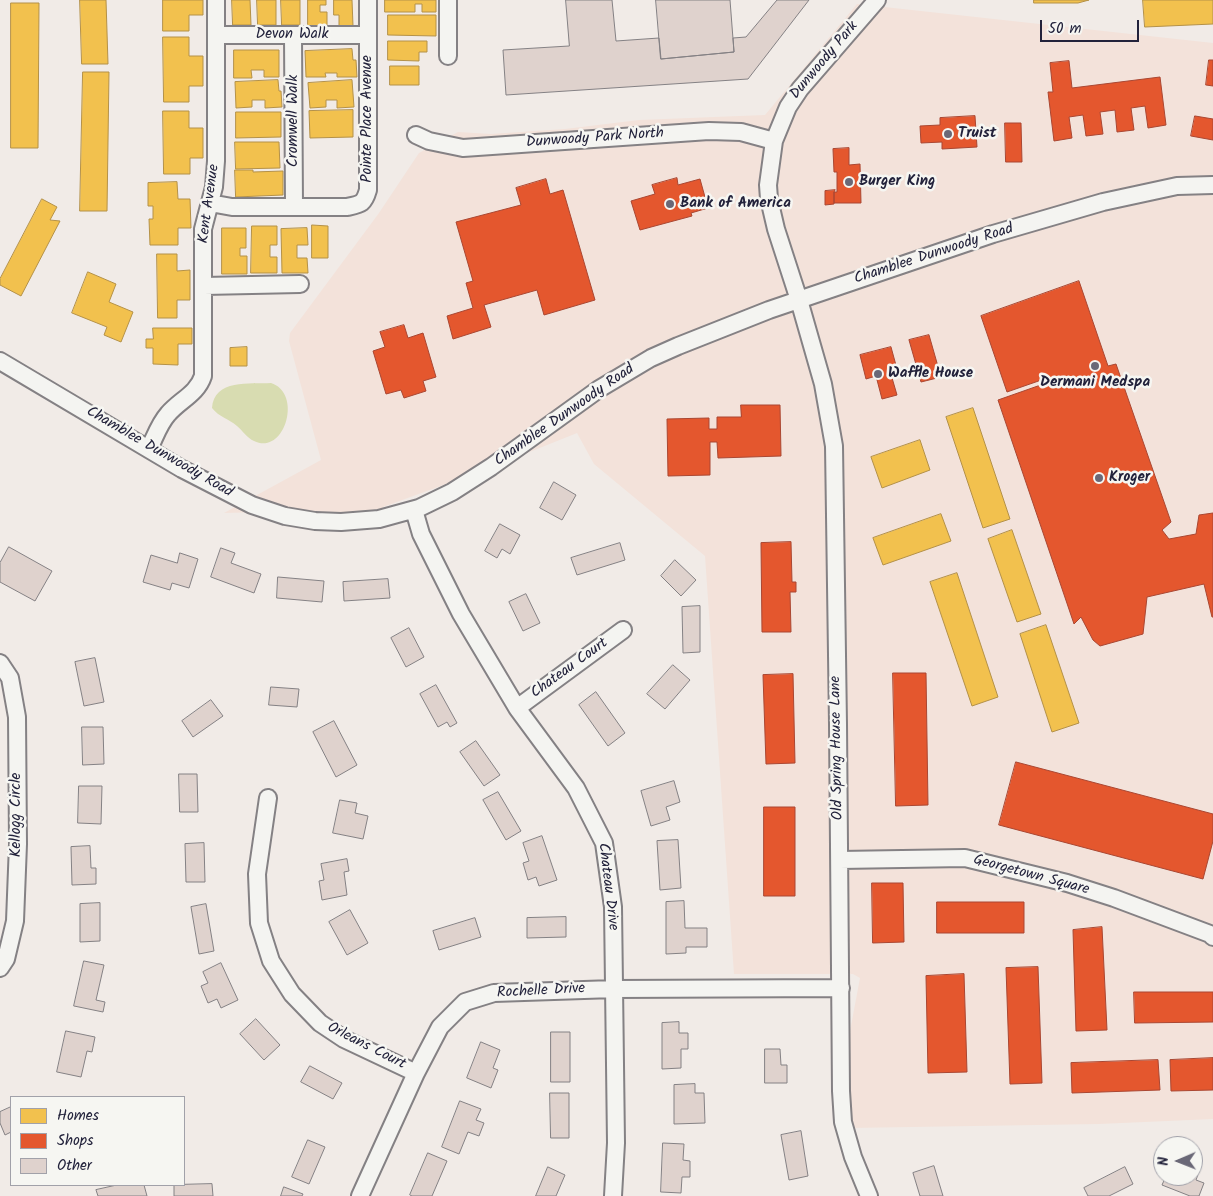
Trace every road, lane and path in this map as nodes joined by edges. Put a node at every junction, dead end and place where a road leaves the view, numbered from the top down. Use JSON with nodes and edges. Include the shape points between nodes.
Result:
{"nodes":[{"id":1,"x":216,"y":0,"type":"edge"},
{"id":2,"x":368,"y":0,"type":"edge"},
{"id":3,"x":448,"y":0,"type":"edge"},
{"id":4,"x":877,"y":0,"type":"edge"},
{"id":5,"x":216,"y":35,"type":"junction"},
{"id":6,"x":293,"y":35,"type":"junction"},
{"id":7,"x":368,"y":35,"type":"junction"},
{"id":8,"x":448,"y":56,"type":"dead end"},
{"id":9,"x":416,"y":135,"type":"dead end"},
{"id":10,"x":774,"y":141,"type":"junction"},
{"id":11,"x":1213,"y":185,"type":"edge"},
{"id":12,"x":210,"y":203,"type":"junction"},
{"id":13,"x":294,"y":206,"type":"junction"},
{"id":14,"x":292,"y":284,"type":"dead end"},
{"id":15,"x":204,"y":286,"type":"junction"},
{"id":16,"x":800,"y":300,"type":"junction"},
{"id":17,"x":0,"y":360,"type":"edge"},
{"id":18,"x":149,"y":449,"type":"junction"},
{"id":19,"x":414,"y":510,"type":"junction"},
{"id":20,"x":624,"y":630,"type":"dead end"},
{"id":21,"x":0,"y":663,"type":"edge"},
{"id":22,"x":518,"y":708,"type":"junction"},
{"id":23,"x":268,"y":798,"type":"dead end"},
{"id":24,"x":840,"y":860,"type":"junction"},
{"id":25,"x":1213,"y":937,"type":"edge"},
{"id":26,"x":0,"y":968,"type":"edge"},
{"id":27,"x":841,"y":988,"type":"junction"},
{"id":28,"x":614,"y":989,"type":"junction"},
{"id":29,"x":416,"y":1073,"type":"junction"},
{"id":30,"x":360,"y":1196,"type":"edge"},
{"id":31,"x":613,"y":1196,"type":"edge"},
{"id":32,"x":870,"y":1196,"type":"edge"}],
"edges":[{"from":1,"to":5,"type":"street","name":"Kent Avenue"},
{"from":2,"to":7,"type":"street","name":"Pointe Place Avenue"},
{"from":3,"to":8,"type":"street"},
{"from":4,"to":10,"type":"street","name":"Dunwoody Park","via":[[800,89],[788,107]]},
{"from":5,"to":6,"type":"street","name":"Devon Walk"},
{"from":5,"to":12,"type":"street","name":"Kent Avenue","via":[[216,161]]},
{"from":6,"to":7,"type":"street","name":"Devon Walk"},
{"from":6,"to":13,"type":"street","name":"Cromwell Walk"},
{"from":7,"to":13,"type":"street","name":"Pointe Place Avenue","via":[[366,199],[347,207]]},
{"from":9,"to":10,"type":"street","name":"Dunwoody Park North","via":[[428,141],[463,148],[710,130],[741,132]]},
{"from":10,"to":16,"type":"street","name":"Dunwoody Park","via":[[769,199]]},
{"from":11,"to":16,"type":"street","name":"Chamblee Dunwoody Road","via":[[1176,186],[1103,202],[993,234]]},
{"from":12,"to":13,"type":"street","name":"Pointe Place Avenue","via":[[232,208]]},
{"from":12,"to":15,"type":"street","name":"Kent Avenue","via":[[203,229]]},
{"from":14,"to":15,"type":"street"},
{"from":15,"to":18,"type":"street","name":"Kent Avenue","via":[[203,376],[195,390],[168,414]]},
{"from":16,"to":19,"type":"street","name":"Chamblee Dunwoody Road","via":[[651,358],[599,389],[471,481]]},
{"from":16,"to":24,"type":"street","name":"Old Spring House Lane","via":[[823,384],[834,446]]},
{"from":17,"to":18,"type":"street","name":"Chamblee Dunwoody Road"},
{"from":18,"to":19,"type":"street","name":"Chamblee Dunwoody Road","via":[[219,489],[285,516],[314,521],[354,521],[379,519]]},
{"from":19,"to":22,"type":"street","name":"Chateau Drive","via":[[421,534],[461,614]]},
{"from":20,"to":22,"type":"street","name":"Chateau Court"},
{"from":21,"to":26,"type":"street","name":"Kellogg Circle","via":[[10,678],[17,718],[18,844],[15,920],[6,958]]},
{"from":22,"to":28,"type":"street","name":"Chateau Drive","via":[[576,788],[604,843],[613,907]]},
{"from":23,"to":29,"type":"street","name":"Orleans Court","via":[[257,874],[259,923],[271,961],[292,994],[320,1023],[344,1039]]},
{"from":24,"to":25,"type":"street","name":"Georgetown Square","via":[[965,858],[1067,883]]},
{"from":24,"to":27,"type":"street","name":"Old Spring House Lane"},
{"from":27,"to":28,"type":"street","name":"Rochelle Drive"},
{"from":27,"to":32,"type":"street","name":"Old Spring House Lane","via":[[844,1122],[853,1157]]},
{"from":28,"to":29,"type":"street","name":"Rochelle Drive","via":[[494,993],[465,1002],[440,1027]]},
{"from":28,"to":31,"type":"street","name":"Chateau Drive","via":[[616,1143]]},
{"from":29,"to":30,"type":"street","name":"Rochelle Drive"}]}
